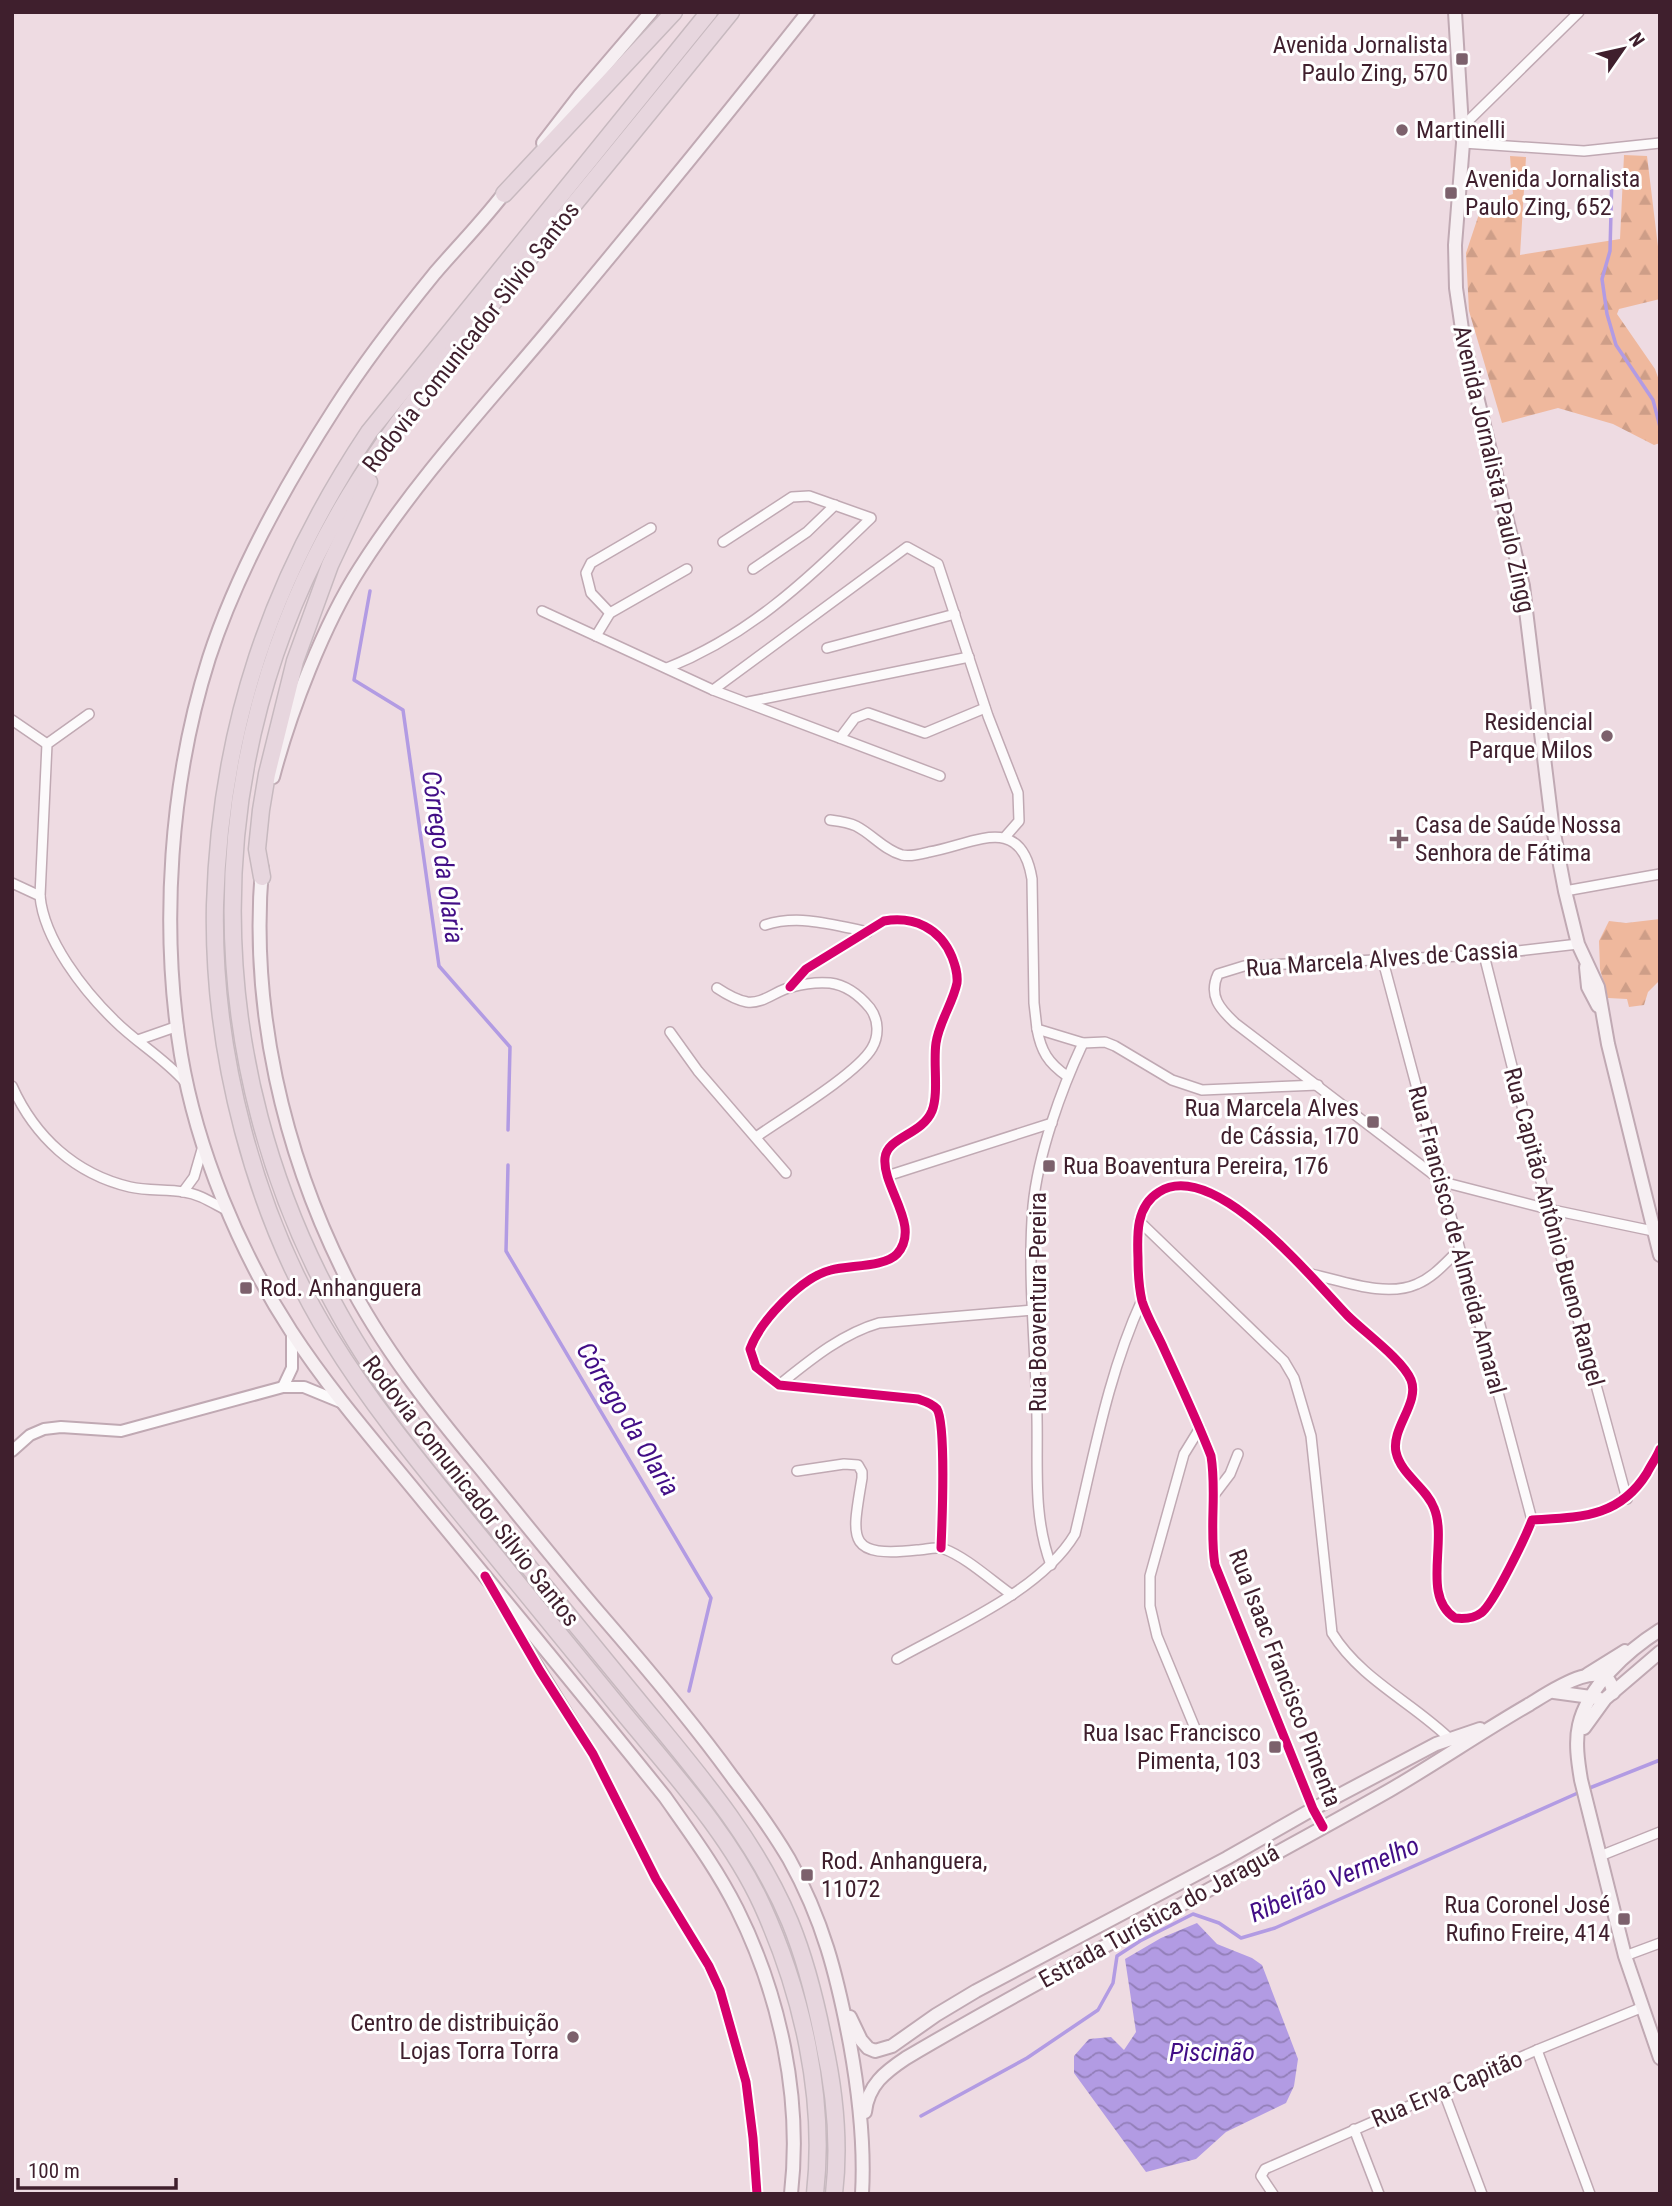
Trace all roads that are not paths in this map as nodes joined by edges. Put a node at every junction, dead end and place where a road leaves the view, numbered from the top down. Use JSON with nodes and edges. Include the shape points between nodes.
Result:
{"nodes":[{"id":1,"x":650,"y":12,"type":"edge"},
{"id":2,"x":674,"y":12,"type":"edge"},
{"id":3,"x":709,"y":12,"type":"edge"},
{"id":4,"x":731,"y":12,"type":"edge"},
{"id":5,"x":808,"y":12,"type":"edge"},
{"id":6,"x":1455,"y":12,"type":"edge"},
{"id":7,"x":1579,"y":12,"type":"edge"},
{"id":8,"x":1463,"y":126,"type":"junction"},
{"id":9,"x":1463,"y":143,"type":"junction"},
{"id":10,"x":1660,"y":143,"type":"edge"},
{"id":11,"x":504,"y":194,"type":"junction"},
{"id":12,"x":379,"y":449,"type":"junction"},
{"id":13,"x":835,"y":505,"type":"junction"},
{"id":14,"x":651,"y":528,"type":"dead end"},
{"id":15,"x":723,"y":542,"type":"dead end"},
{"id":16,"x":687,"y":569,"type":"dead end"},
{"id":17,"x":753,"y":569,"type":"dead end"},
{"id":18,"x":542,"y":611,"type":"dead end"},
{"id":19,"x":610,"y":613,"type":"junction"},
{"id":20,"x":955,"y":614,"type":"junction"},
{"id":21,"x":596,"y":636,"type":"junction"},
{"id":22,"x":827,"y":648,"type":"dead end"},
{"id":23,"x":969,"y":657,"type":"junction"},
{"id":24,"x":667,"y":668,"type":"junction"},
{"id":25,"x":713,"y":690,"type":"junction"},
{"id":26,"x":746,"y":702,"type":"junction"},
{"id":27,"x":985,"y":708,"type":"junction"},
{"id":28,"x":89,"y":714,"type":"dead end"},
{"id":29,"x":12,"y":720,"type":"edge"},
{"id":30,"x":840,"y":738,"type":"junction"},
{"id":31,"x":47,"y":744,"type":"junction"},
{"id":32,"x":940,"y":776,"type":"dead end"},
{"id":33,"x":830,"y":820,"type":"dead end"},
{"id":34,"x":1005,"y":837,"type":"junction"},
{"id":35,"x":1660,"y":874,"type":"edge"},
{"id":36,"x":262,"y":877,"type":"junction"},
{"id":37,"x":12,"y":883,"type":"edge"},
{"id":38,"x":1565,"y":891,"type":"junction"},
{"id":39,"x":40,"y":896,"type":"junction"},
{"id":40,"x":765,"y":925,"type":"dead end"},
{"id":41,"x":868,"y":932,"type":"junction"},
{"id":42,"x":1578,"y":944,"type":"junction"},
{"id":43,"x":1484,"y":955,"type":"junction"},
{"id":44,"x":1382,"y":961,"type":"junction"},
{"id":45,"x":790,"y":987,"type":"junction"},
{"id":46,"x":717,"y":988,"type":"dead end"},
{"id":47,"x":178,"y":1026,"type":"junction"},
{"id":48,"x":1037,"y":1028,"type":"junction"},
{"id":49,"x":670,"y":1032,"type":"dead end"},
{"id":50,"x":138,"y":1040,"type":"junction"},
{"id":51,"x":1083,"y":1044,"type":"junction"},
{"id":52,"x":1067,"y":1076,"type":"junction"},
{"id":53,"x":188,"y":1085,"type":"junction"},
{"id":54,"x":1318,"y":1085,"type":"junction"},
{"id":55,"x":12,"y":1086,"type":"edge"},
{"id":56,"x":1052,"y":1123,"type":"junction"},
{"id":57,"x":756,"y":1136,"type":"junction"},
{"id":58,"x":204,"y":1144,"type":"junction"},
{"id":59,"x":786,"y":1173,"type":"dead end"},
{"id":60,"x":887,"y":1176,"type":"junction"},
{"id":61,"x":1443,"y":1182,"type":"junction"},
{"id":62,"x":183,"y":1192,"type":"junction"},
{"id":63,"x":1548,"y":1209,"type":"junction"},
{"id":64,"x":230,"y":1212,"type":"junction"},
{"id":65,"x":1139,"y":1222,"type":"junction"},
{"id":66,"x":1653,"y":1231,"type":"junction"},
{"id":67,"x":1459,"y":1250,"type":"junction"},
{"id":68,"x":1660,"y":1255,"type":"edge"},
{"id":69,"x":1310,"y":1273,"type":"junction"},
{"id":70,"x":1142,"y":1300,"type":"junction"},
{"id":71,"x":1033,"y":1310,"type":"junction"},
{"id":72,"x":292,"y":1333,"type":"junction"},
{"id":73,"x":779,"y":1385,"type":"junction"},
{"id":74,"x":283,"y":1387,"type":"junction"},
{"id":75,"x":343,"y":1404,"type":"junction"},
{"id":76,"x":1200,"y":1428,"type":"junction"},
{"id":77,"x":1660,"y":1449,"type":"edge"},
{"id":78,"x":12,"y":1451,"type":"edge"},
{"id":79,"x":1238,"y":1454,"type":"dead end"},
{"id":80,"x":797,"y":1471,"type":"dead end"},
{"id":81,"x":1214,"y":1495,"type":"junction"},
{"id":82,"x":1627,"y":1499,"type":"junction"},
{"id":83,"x":1532,"y":1520,"type":"junction"},
{"id":84,"x":942,"y":1548,"type":"junction"},
{"id":85,"x":1051,"y":1565,"type":"junction"},
{"id":86,"x":485,"y":1576,"type":"junction"},
{"id":87,"x":1012,"y":1595,"type":"junction"},
{"id":88,"x":1660,"y":1630,"type":"edge"},
{"id":89,"x":1641,"y":1643,"type":"junction"},
{"id":90,"x":1660,"y":1651,"type":"edge"},
{"id":91,"x":897,"y":1659,"type":"dead end"},
{"id":92,"x":1588,"y":1674,"type":"junction"},
{"id":93,"x":1606,"y":1677,"type":"junction"},
{"id":94,"x":1549,"y":1692,"type":"junction"},
{"id":95,"x":1590,"y":1696,"type":"junction"},
{"id":96,"x":1609,"y":1696,"type":"junction"},
{"id":97,"x":1197,"y":1733,"type":"dead end"},
{"id":98,"x":1578,"y":1737,"type":"junction"},
{"id":99,"x":1454,"y":1744,"type":"junction"},
{"id":100,"x":1313,"y":1809,"type":"junction"},
{"id":101,"x":1323,"y":1827,"type":"junction"},
{"id":102,"x":1660,"y":1832,"type":"edge"},
{"id":103,"x":1600,"y":1856,"type":"junction"},
{"id":104,"x":1660,"y":1943,"type":"edge"},
{"id":105,"x":1625,"y":1956,"type":"junction"},
{"id":106,"x":841,"y":1994,"type":"junction"},
{"id":107,"x":1643,"y":2007,"type":"junction"},
{"id":108,"x":1537,"y":2050,"type":"junction"},
{"id":109,"x":1660,"y":2058,"type":"edge"},
{"id":110,"x":1443,"y":2090,"type":"junction"},
{"id":111,"x":1354,"y":2129,"type":"junction"},
{"id":112,"x":863,"y":2137,"type":"junction"},
{"id":113,"x":757,"y":2194,"type":"edge"},
{"id":114,"x":791,"y":2194,"type":"edge"},
{"id":115,"x":815,"y":2194,"type":"edge"},
{"id":116,"x":834,"y":2194,"type":"edge"},
{"id":117,"x":862,"y":2194,"type":"edge"},
{"id":118,"x":1273,"y":2194,"type":"edge"},
{"id":119,"x":1380,"y":2194,"type":"edge"},
{"id":120,"x":1482,"y":2194,"type":"edge"},
{"id":121,"x":1590,"y":2194,"type":"edge"}],
"edges":[{"from":1,"to":11,"type":"main road"},
{"from":2,"to":11,"type":"highway"},
{"from":3,"to":115,"type":"highway","name":"Rodovia Comunicador Silvio Santos","via":[[376,423],[306,536],[260,647],[229,758],[217,855],[217,985],[245,1137],[291,1263],[329,1336],[396,1433],[713,1825],[761,1902],[789,1972],[807,2047],[818,2141]]},
{"from":4,"to":12,"type":"highway","name":"Rodovia Comunicador Silvio Santos","via":[[450,355]]},
{"from":5,"to":36,"type":"main road","via":[[438,463],[359,570],[307,678],[274,775]]},
{"from":6,"to":8,"type":"main road","name":"Avenida Jornalista Paulo Zingg"},
{"from":7,"to":8,"type":"street"},
{"from":8,"to":9,"type":"main road","name":"Avenida Jornalista Paulo Zingg"},
{"from":9,"to":10,"type":"street","via":[[1584,151]]},
{"from":9,"to":38,"type":"main road","name":"Avenida Jornalista Paulo Zingg","via":[[1455,288],[1523,586],[1552,823]]},
{"from":11,"to":47,"type":"main road","via":[[432,277],[337,404],[266,528],[221,625],[192,722],[178,804],[171,941]]},
{"from":12,"to":36,"type":"highway","via":[[295,661],[261,810],[257,849]]},
{"from":12,"to":116,"type":"highway","name":"Rodovia Comunicador Silvio Santos","via":[[337,517],[300,591],[269,671],[246,758],[234,842],[232,919],[236,1004],[253,1093],[278,1182],[300,1238],[363,1354],[429,1446],[699,1776],[766,1873],[790,1924],[816,2003],[836,2112]]},
{"from":13,"to":15,"type":"street","via":[[809,496],[792,497]]},
{"from":13,"to":17,"type":"street","via":[[807,532]]},
{"from":13,"to":24,"type":"street","via":[[871,518],[766,613],[700,655]]},
{"from":14,"to":19,"type":"street","via":[[591,563],[586,573],[592,593]]},
{"from":16,"to":19,"type":"street"},
{"from":18,"to":21,"type":"street"},
{"from":19,"to":21,"type":"street"},
{"from":20,"to":22,"type":"street"},
{"from":20,"to":23,"type":"street"},
{"from":20,"to":25,"type":"street","via":[[938,564],[907,547]]},
{"from":21,"to":24,"type":"street"},
{"from":23,"to":26,"type":"street"},
{"from":23,"to":27,"type":"street"},
{"from":24,"to":25,"type":"street"},
{"from":25,"to":26,"type":"street"},
{"from":26,"to":30,"type":"street"},
{"from":27,"to":30,"type":"street","via":[[925,733],[868,713],[856,718]]},
{"from":27,"to":34,"type":"street","via":[[1018,793],[1019,821]]},
{"from":28,"to":31,"type":"street"},
{"from":29,"to":31,"type":"street"},
{"from":30,"to":32,"type":"street"},
{"from":31,"to":39,"type":"street"},
{"from":33,"to":34,"type":"street","via":[[856,826],[887,848],[908,856]]},
{"from":34,"to":48,"type":"street","via":[[1020,846],[1029,861]]},
{"from":35,"to":38,"type":"street"},
{"from":36,"to":106,"type":"main road","via":[[259,917],[267,1036],[300,1168],[346,1278],[449,1432],[672,1699],[761,1815],[790,1861],[819,1922]]},
{"from":37,"to":39,"type":"street"},
{"from":38,"to":42,"type":"main road","name":"Avenida Jornalista Paulo Zingg"},
{"from":39,"to":50,"type":"street","via":[[59,951],[73,973]]},
{"from":40,"to":41,"type":"street","via":[[780,920],[816,921]]},
{"from":41,"to":45,"type":"street","via":[[806,969]]},
{"from":41,"to":60,"type":"street","via":[[894,920],[918,922],[946,944],[957,969],[957,982],[937,1038],[933,1107],[920,1128],[888,1149]]},
{"from":42,"to":43,"type":"street","name":"Rua Marcela Alves de Cassia"},
{"from":42,"to":66,"type":"main road","name":"Avenida Jornalista Paulo Zingg","via":[[1587,963],[1588,987],[1602,1013]]},
{"from":43,"to":44,"type":"street","name":"Rua Marcela Alves de Cassia"},
{"from":43,"to":63,"type":"street","name":"Rua Capitão Antônio Bueno Rangel"},
{"from":44,"to":54,"type":"street","name":"Rua Marcela Alves de Cassia","via":[[1244,965],[1218,974],[1214,994],[1221,1010]]},
{"from":44,"to":61,"type":"street","name":"Rua Francisco de Almeida Amaral"},
{"from":45,"to":46,"type":"street","via":[[761,1001],[747,1002]]},
{"from":45,"to":57,"type":"street","via":[[843,986],[874,1015],[878,1035],[853,1069]]},
{"from":47,"to":50,"type":"street"},
{"from":47,"to":53,"type":"main road"},
{"from":48,"to":51,"type":"street"},
{"from":48,"to":52,"type":"street","via":[[1046,1058]]},
{"from":49,"to":57,"type":"street"},
{"from":50,"to":53,"type":"street"},
{"from":51,"to":52,"type":"street","name":"Rua Boaventura Pereira"},
{"from":51,"to":54,"type":"street","via":[[1105,1042],[1172,1080],[1202,1090]]},
{"from":52,"to":56,"type":"street","name":"Rua Boaventura Pereira"},
{"from":53,"to":58,"type":"main road"},
{"from":54,"to":61,"type":"street","name":"Rua Marcela Alves de Cassia"},
{"from":55,"to":62,"type":"street","via":[[31,1123],[64,1156],[112,1181]]},
{"from":56,"to":60,"type":"street"},
{"from":56,"to":71,"type":"street","name":"Rua Boaventura Pereira","via":[[1033,1206]]},
{"from":57,"to":59,"type":"street"},
{"from":58,"to":62,"type":"street","via":[[194,1177]]},
{"from":58,"to":64,"type":"main road"},
{"from":60,"to":73,"type":"street","via":[[905,1226],[903,1245],[887,1261],[834,1269],[811,1278],[760,1328],[751,1355],[756,1367]]},
{"from":61,"to":63,"type":"street","name":"Rua Marcela Alves de Cassia"},
{"from":61,"to":67,"type":"street","name":"Rua Francisco de Almeida Amaral"},
{"from":62,"to":64,"type":"street"},
{"from":63,"to":66,"type":"street","name":"Rua Marcela Alves de Cassia"},
{"from":63,"to":82,"type":"street","name":"Rua Capitão Antônio Bueno Rangel"},
{"from":64,"to":72,"type":"main road"},
{"from":65,"to":69,"type":"street","via":[[1142,1210],[1165,1188],[1199,1188],[1236,1208]]},
{"from":65,"to":70,"type":"street","name":"Rua Isaac Francisco Pimenta"},
{"from":65,"to":99,"type":"street","via":[[1289,1369],[1311,1436],[1332,1633],[1373,1679]]},
{"from":66,"to":68,"type":"main road","name":"Avenida Jornalista Paulo Zingg"},
{"from":67,"to":69,"type":"street","via":[[1430,1277],[1400,1289]]},
{"from":67,"to":83,"type":"street","name":"Rua Francisco de Almeida Amaral"},
{"from":69,"to":83,"type":"street","via":[[1412,1382],[1396,1451],[1437,1515],[1438,1592],[1448,1614],[1464,1619],[1486,1609]]},
{"from":70,"to":76,"type":"street","name":"Rua Isaac Francisco Pimenta"},
{"from":70,"to":85,"type":"street","via":[[1113,1376],[1075,1534]]},
{"from":71,"to":73,"type":"street","via":[[878,1323],[840,1340]]},
{"from":71,"to":85,"type":"street","name":"Rua Boaventura Pereira","via":[[1036,1491]]},
{"from":72,"to":74,"type":"street","via":[[292,1368]]},
{"from":72,"to":75,"type":"main road"},
{"from":73,"to":84,"type":"street","via":[[918,1399],[934,1406],[943,1464]]},
{"from":74,"to":75,"type":"street","via":[[304,1387]]},
{"from":74,"to":78,"type":"street","via":[[121,1431],[44,1429]]},
{"from":75,"to":86,"type":"main road"},
{"from":76,"to":81,"type":"street","name":"Rua Isaac Francisco Pimenta","via":[[1211,1456]]},
{"from":76,"to":97,"type":"street","via":[[1184,1454],[1150,1576],[1157,1636]]},
{"from":77,"to":82,"type":"street"},
{"from":79,"to":81,"type":"street"},
{"from":80,"to":84,"type":"street","via":[[844,1464],[861,1468],[855,1528],[867,1549]]},
{"from":81,"to":100,"type":"street","name":"Rua Isaac Francisco Pimenta","via":[[1215,1565]]},
{"from":82,"to":83,"type":"street","via":[[1589,1514]]},
{"from":84,"to":87,"type":"street"},
{"from":85,"to":87,"type":"street"},
{"from":86,"to":113,"type":"street","via":[[593,1754],[656,1880],[720,1990],[746,2082]]},
{"from":86,"to":114,"type":"main road","via":[[665,1797],[737,1908],[774,2003],[782,2040],[793,2123]]},
{"from":87,"to":91,"type":"street"},
{"from":88,"to":89,"type":"main road"},
{"from":89,"to":92,"type":"main road","name":"Estrada Turística do Jaraguá"},
{"from":89,"to":93,"type":"main road"},
{"from":90,"to":96,"type":"main road"},
{"from":92,"to":93,"type":"main road"},
{"from":92,"to":94,"type":"main road","name":"Estrada Turística do Jaraguá"},
{"from":93,"to":95,"type":"main road"},
{"from":93,"to":96,"type":"main road","via":[[1612,1684]]},
{"from":94,"to":95,"type":"main road"},
{"from":94,"to":99,"type":"main road","name":"Estrada Turística do Jaraguá"},
{"from":95,"to":96,"type":"main road"},
{"from":95,"to":98,"type":"main road"},
{"from":96,"to":98,"type":"main road"},
{"from":98,"to":103,"type":"main road","via":[[1581,1780]]},
{"from":99,"to":100,"type":"main road","name":"Estrada Turística do Jaraguá"},
{"from":99,"to":101,"type":"main road","name":"Estrada Turística do Jaraguá"},
{"from":100,"to":101,"type":"street","name":"Rua Isaac Francisco Pimenta"},
{"from":100,"to":106,"type":"main road","name":"Estrada Turística do Jaraguá","via":[[976,1991],[883,2050],[868,2048],[861,2040]]},
{"from":101,"to":112,"type":"main road","name":"Estrada Turística do Jaraguá","via":[[896,2065],[877,2081],[867,2098]]},
{"from":102,"to":103,"type":"street"},
{"from":103,"to":105,"type":"main road"},
{"from":104,"to":105,"type":"street"},
{"from":105,"to":107,"type":"main road"},
{"from":106,"to":112,"type":"main road"},
{"from":107,"to":108,"type":"street","name":"Rua Erva Capitão"},
{"from":107,"to":109,"type":"main road"},
{"from":108,"to":110,"type":"street","name":"Rua Erva Capitão"},
{"from":108,"to":121,"type":"street"},
{"from":110,"to":111,"type":"street","name":"Rua Erva Capitão"},
{"from":110,"to":120,"type":"street"},
{"from":111,"to":118,"type":"street","name":"Rua Erva Capitão","via":[[1265,2169],[1263,2180]]},
{"from":111,"to":119,"type":"street"},
{"from":112,"to":117,"type":"main road"}]}
